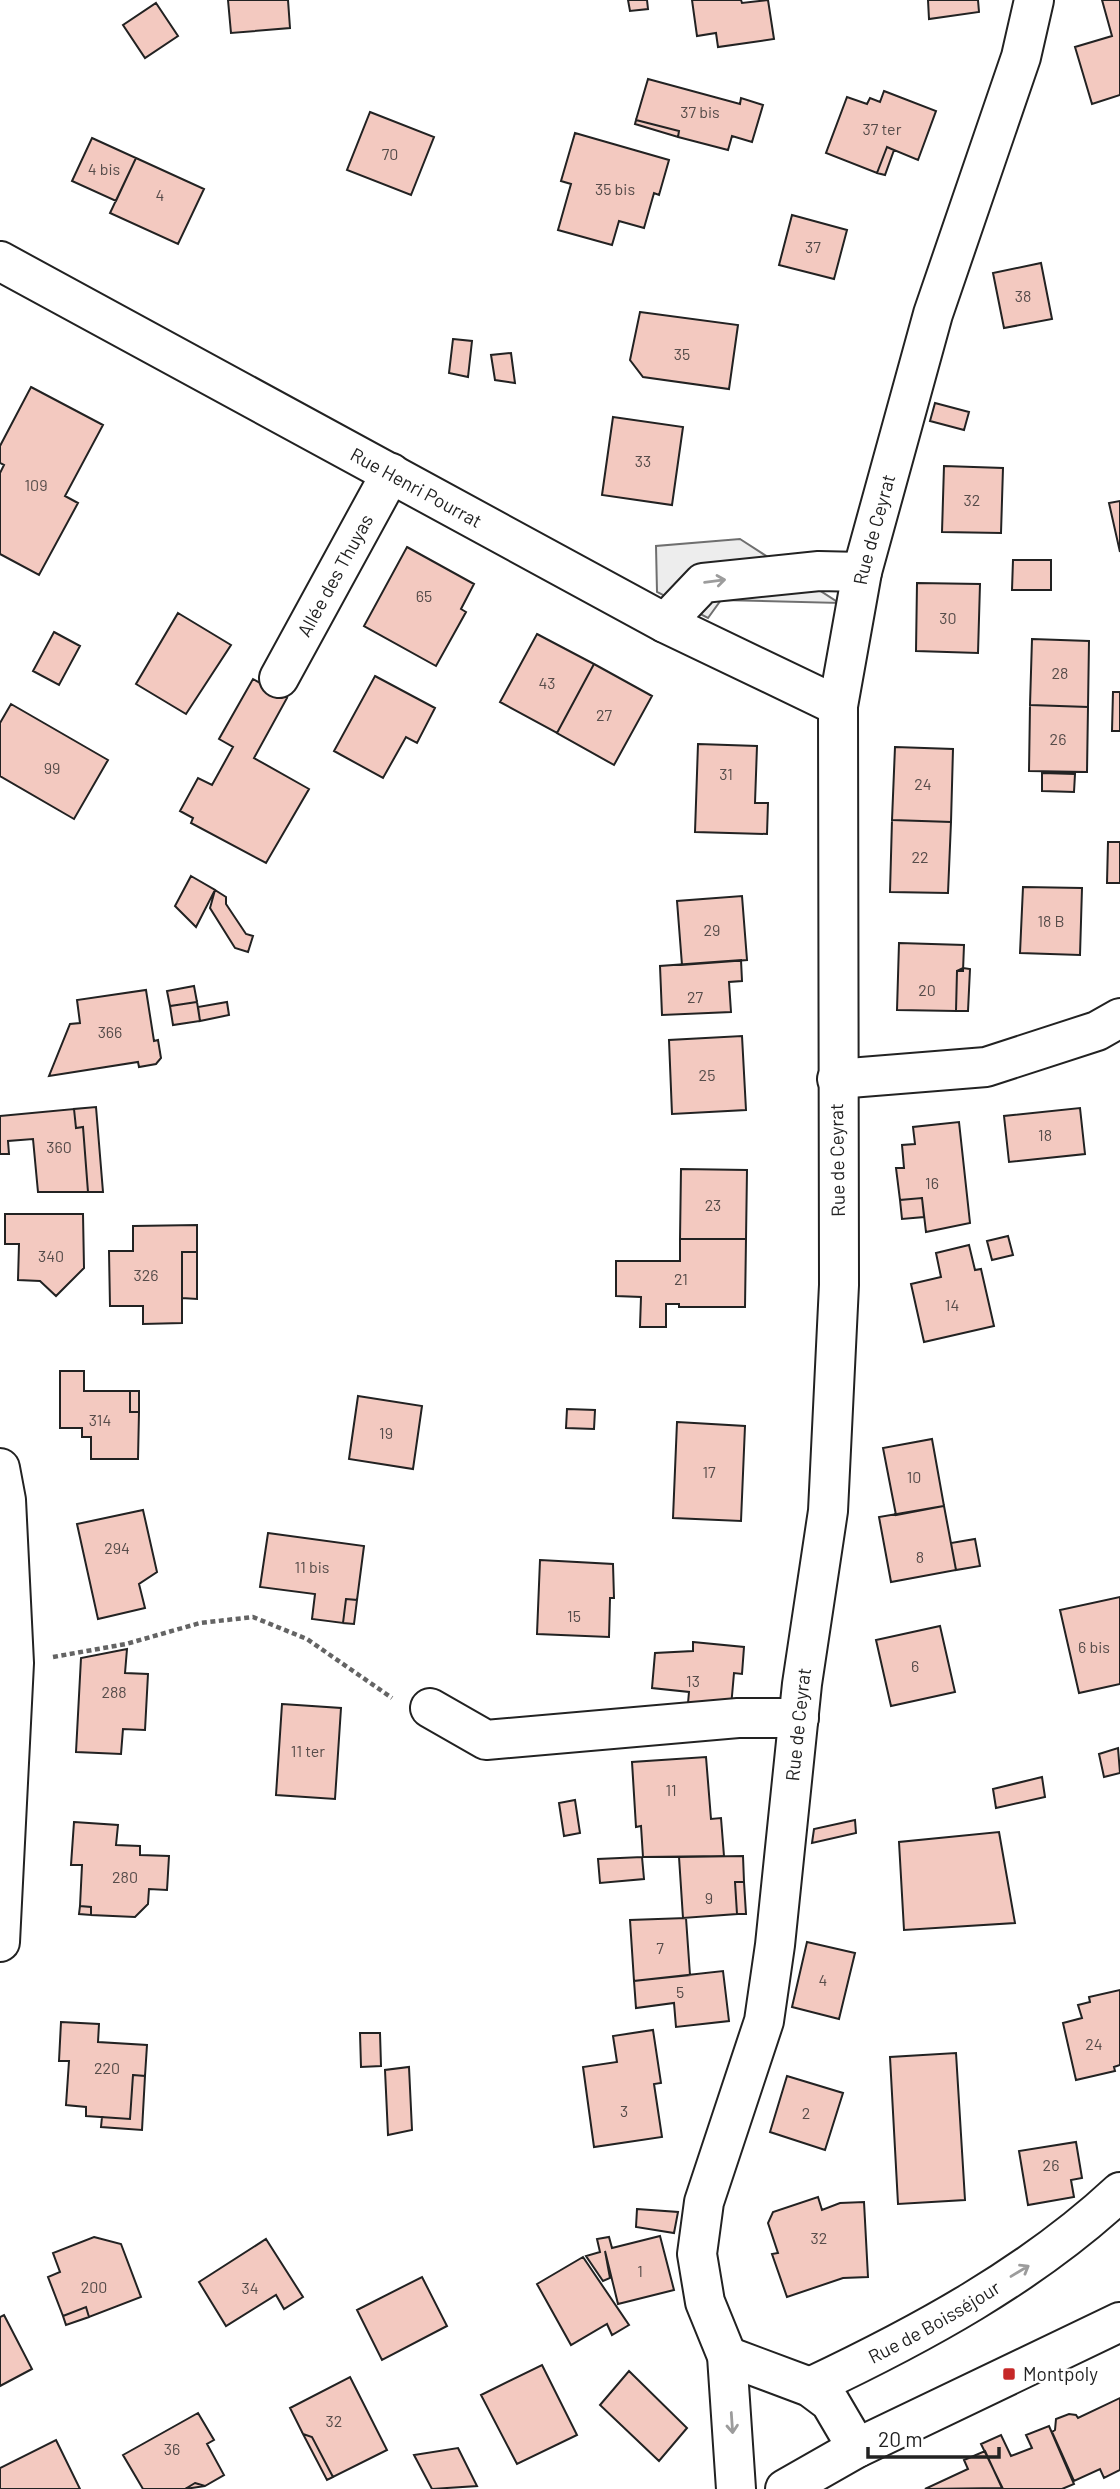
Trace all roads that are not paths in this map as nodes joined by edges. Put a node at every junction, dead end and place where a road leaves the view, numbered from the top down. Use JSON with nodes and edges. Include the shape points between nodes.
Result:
{"nodes":[{"id":1,"x":1034,"y":0,"type":"edge"},
{"id":2,"x":0,"y":261,"type":"edge"},
{"id":3,"x":391,"y":473,"type":"junction"},
{"id":4,"x":862,"y":572,"type":"junction"},
{"id":5,"x":665,"y":624,"type":"junction"},
{"id":6,"x":279,"y":678,"type":"dead end"},
{"id":7,"x":838,"y":706,"type":"junction"},
{"id":8,"x":1120,"y":1018,"type":"edge"},
{"id":9,"x":837,"y":1079,"type":"junction"},
{"id":10,"x":0,"y":1468,"type":"edge"},
{"id":11,"x":430,"y":1708,"type":"road end"},
{"id":12,"x":799,"y":1718,"type":"junction"},
{"id":13,"x":0,"y":1942,"type":"edge"},
{"id":14,"x":1120,"y":2192,"type":"edge"},
{"id":15,"x":1120,"y":2322,"type":"edge"},
{"id":16,"x":727,"y":2356,"type":"junction"},
{"id":17,"x":810,"y":2387,"type":"junction"},
{"id":18,"x":857,"y":2448,"type":"junction"},
{"id":19,"x":736,"y":2489,"type":"edge"},
{"id":20,"x":785,"y":2489,"type":"edge"}],
"edges":[{"from":1,"to":4,"type":"street","name":"Rue de Ceyrat","via":[[1021,57],[933,314]]},
{"from":2,"to":3,"type":"street","name":"Rue Henri Pourrat"},
{"from":3,"to":5,"type":"street","name":"Rue Henri Pourrat"},
{"from":3,"to":6,"type":"street","name":"Allée des Thuyas"},
{"from":5,"to":4,"type":"street","one_way":true,"via":[[702,583],[819,571]]},
{"from":4,"to":7,"type":"street","name":"Rue de Ceyrat"},
{"from":5,"to":7,"type":"street","name":"Rue Henri Pourrat"},
{"from":7,"to":9,"type":"street","name":"Rue de Ceyrat"},
{"from":8,"to":9,"type":"street","name":"Rue de Ceyrat","via":[[1097,1031],[986,1067]]},
{"from":9,"to":12,"type":"street","name":"Rue de Ceyrat","via":[[839,1285],[828,1511]]},
{"from":10,"to":13,"type":"street","via":[[6,1500],[14,1663]]},
{"from":11,"to":12,"type":"street","via":[[486,1740],[738,1718]]},
{"from":12,"to":16,"type":"street","name":"Rue de Ceyrat","via":[[764,2021],[704,2202],[697,2254],[705,2302]]},
{"from":17,"to":14,"type":"street","name":"Rue de Boisséjour","one_way":true,"via":[[869,2359],[1022,2271],[1079,2230]]},
{"from":15,"to":18,"type":"street"},
{"from":16,"to":17,"type":"street"},
{"from":16,"to":19,"type":"street","name":"Rue de Ceyrat","one_way":true},
{"from":17,"to":18,"type":"street","via":[[830,2402]]},
{"from":18,"to":20,"type":"street"}]}
